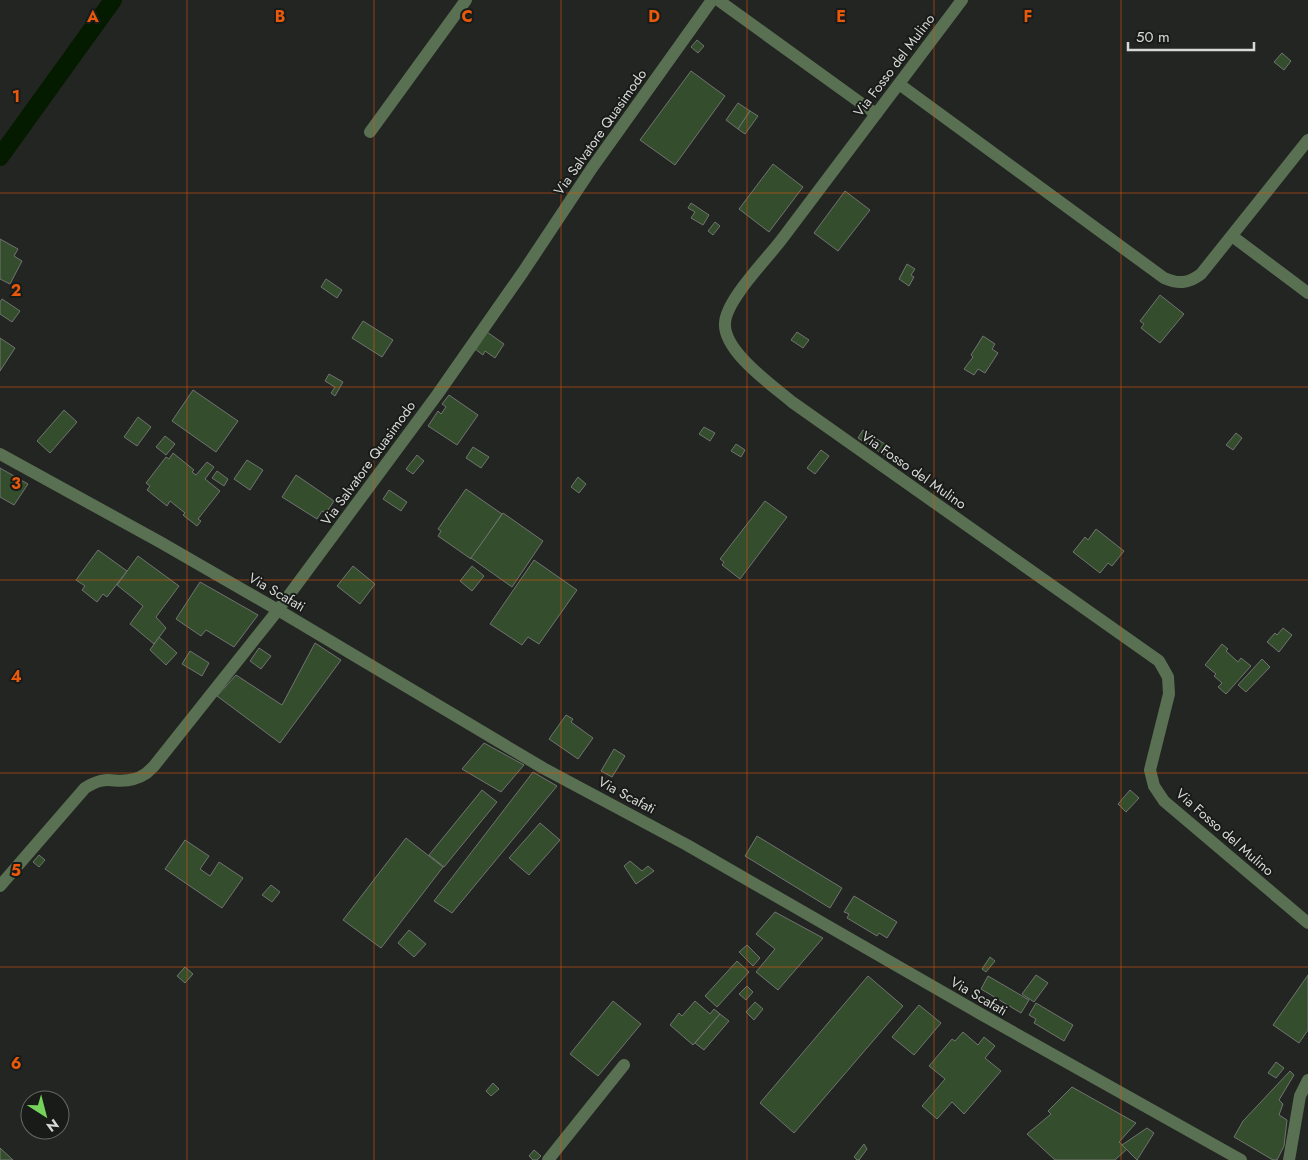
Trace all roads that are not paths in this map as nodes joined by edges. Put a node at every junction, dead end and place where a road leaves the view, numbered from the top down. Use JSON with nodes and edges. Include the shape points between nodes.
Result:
{"nodes":[{"id":1,"x":466,"y":0,"type":"edge"},
{"id":2,"x":712,"y":0,"type":"edge"},
{"id":3,"x":718,"y":0,"type":"edge"},
{"id":4,"x":962,"y":0,"type":"edge"},
{"id":5,"x":899,"y":84,"type":"junction"},
{"id":6,"x":876,"y":114,"type":"junction"},
{"id":7,"x":370,"y":132,"type":"dead end"},
{"id":8,"x":1308,"y":140,"type":"edge"},
{"id":9,"x":1232,"y":236,"type":"junction"},
{"id":10,"x":1308,"y":293,"type":"edge"},
{"id":11,"x":0,"y":454,"type":"edge"},
{"id":12,"x":278,"y":610,"type":"junction"},
{"id":13,"x":0,"y":886,"type":"edge"},
{"id":14,"x":1308,"y":923,"type":"edge"},
{"id":15,"x":624,"y":1065,"type":"dead end"},
{"id":16,"x":1308,"y":1080,"type":"edge"},
{"id":17,"x":548,"y":1160,"type":"edge"},
{"id":18,"x":1241,"y":1160,"type":"edge"},
{"id":19,"x":1289,"y":1160,"type":"edge"}],
"edges":[{"from":1,"to":7,"type":"street"},
{"from":2,"to":12,"type":"street","name":"Via Salvatore Quasimodo","via":[[437,395]]},
{"from":3,"to":6,"type":"street"},
{"from":4,"to":5,"type":"street","name":"Via Fosso del Mulino"},
{"from":5,"to":6,"type":"street","name":"Via Fosso del Mulino"},
{"from":5,"to":9,"type":"street","via":[[1164,278],[1179,282],[1192,280],[1201,274]]},
{"from":6,"to":14,"type":"street","name":"Via Fosso del Mulino","via":[[732,302],[725,323],[727,337],[741,358],[792,402],[1159,661],[1168,677],[1169,694],[1150,770],[1154,786],[1164,801]]},
{"from":8,"to":9,"type":"street"},
{"from":9,"to":10,"type":"street"},
{"from":11,"to":12,"type":"street","name":"Via Scafati"},
{"from":12,"to":13,"type":"street","name":"Via Salvatore Quasimodo","via":[[145,775],[133,780],[106,779],[86,788]]},
{"from":12,"to":18,"type":"street","name":"Via Scafati","via":[[543,768],[687,845]]},
{"from":15,"to":17,"type":"street"},
{"from":16,"to":19,"type":"street","via":[[1300,1096]]}]}
